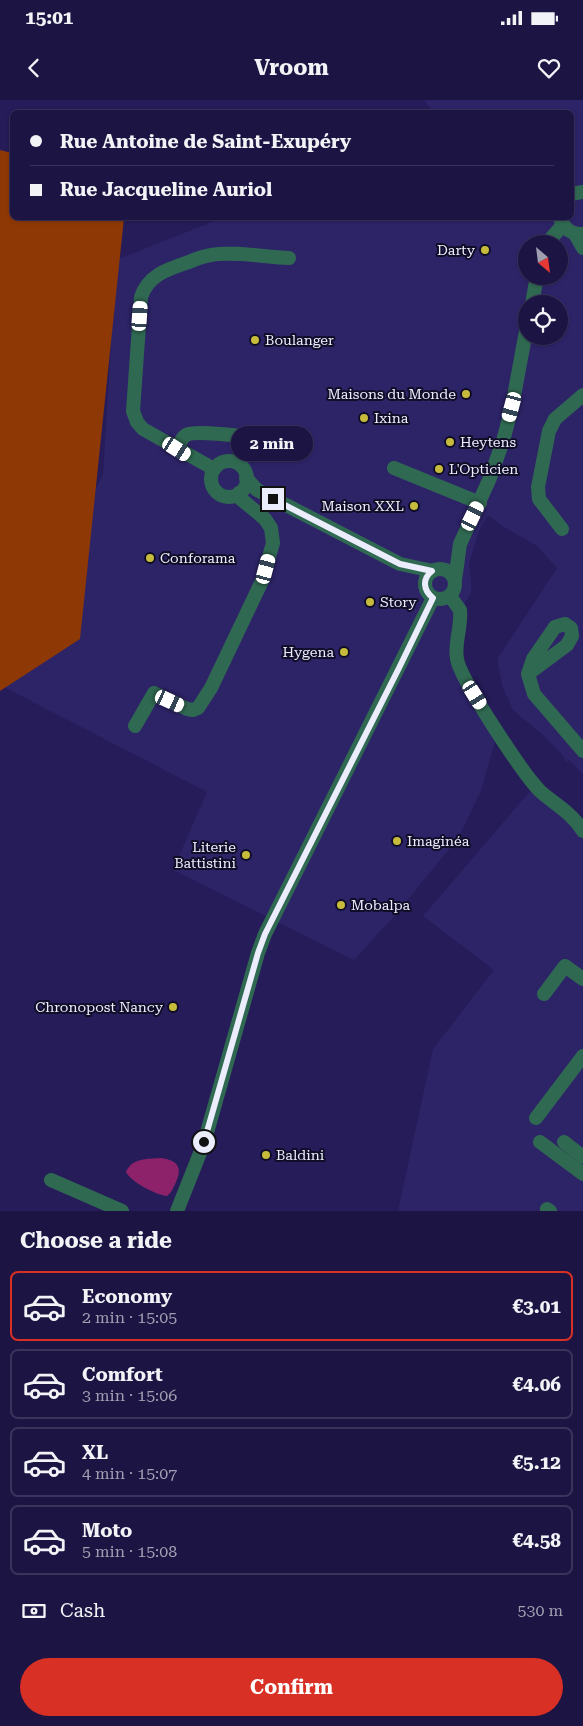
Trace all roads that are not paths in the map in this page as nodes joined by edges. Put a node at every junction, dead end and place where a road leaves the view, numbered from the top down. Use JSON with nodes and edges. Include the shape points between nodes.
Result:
{"nodes":[{"id":1,"x":562,"y":222,"type":"edge"},
{"id":2,"x":579,"y":234,"type":"edge"},
{"id":3,"x":553,"y":235,"type":"edge"},
{"id":4,"x":583,"y":248,"type":"edge"},
{"id":5,"x":289,"y":258,"type":"dead end"},
{"id":6,"x":523,"y":345,"type":"edge"},
{"id":7,"x":583,"y":395,"type":"edge"},
{"id":8,"x":251,"y":437,"type":"dead end"},
{"id":9,"x":177,"y":449,"type":"junction"},
{"id":10,"x":394,"y":468,"type":"dead end"},
{"id":11,"x":214,"y":469,"type":"junction"},
{"id":12,"x":242,"y":487,"type":"junction"},
{"id":13,"x":480,"y":503,"type":"junction"},
{"id":14,"x":562,"y":529,"type":"dead end"},
{"id":15,"x":460,"y":544,"type":"junction"},
{"id":16,"x":400,"y":564,"type":"junction"},
{"id":17,"x":435,"y":570,"type":"junction"},
{"id":18,"x":455,"y":580,"type":"junction"},
{"id":19,"x":429,"y":593,"type":"junction"},
{"id":20,"x":450,"y":596,"type":"junction"},
{"id":21,"x":528,"y":674,"type":"dead end"},
{"id":22,"x":135,"y":726,"type":"dead end"},
{"id":23,"x":583,"y":751,"type":"edge"},
{"id":24,"x":583,"y":831,"type":"edge"},
{"id":25,"x":583,"y":979,"type":"edge"},
{"id":26,"x":544,"y":994,"type":"dead end"},
{"id":27,"x":583,"y":1056,"type":"edge"},
{"id":28,"x":536,"y":1118,"type":"dead end"},
{"id":29,"x":540,"y":1142,"type":"dead end"},
{"id":30,"x":564,"y":1142,"type":"dead end"},
{"id":31,"x":583,"y":1157,"type":"edge"},
{"id":32,"x":583,"y":1174,"type":"edge"},
{"id":33,"x":51,"y":1180,"type":"dead end"},
{"id":34,"x":122,"y":1211,"type":"edge"},
{"id":35,"x":177,"y":1211,"type":"edge"}],
"edges":[{"from":1,"to":2,"type":"street"},
{"from":1,"to":3,"type":"street"},
{"from":2,"to":4,"type":"street"},
{"from":5,"to":9,"type":"street","via":[[209,255],[162,272],[143,290],[133,411],[143,429]]},
{"from":6,"to":13,"type":"street","via":[[503,441]]},
{"from":7,"to":14,"type":"street","via":[[555,419],[540,472],[539,499]]},
{"from":8,"to":9,"type":"street","via":[[188,434]]},
{"from":9,"to":11,"type":"street"},
{"from":10,"to":13,"type":"street"},
{"from":11,"to":12,"type":"street","via":[[221,463],[231,461],[238,464],[243,468]]},
{"from":11,"to":12,"type":"street","via":[[211,478],[217,492],[227,496]]},
{"from":12,"to":16,"type":"street","via":[[257,490]]},
{"from":12,"to":22,"type":"street","via":[[241,499],[265,519],[271,528],[273,543],[253,603],[198,708],[186,709],[154,693]]},
{"from":13,"to":15,"type":"street"},
{"from":15,"to":17,"type":"street"},
{"from":15,"to":18,"type":"street"},
{"from":16,"to":17,"type":"street"},
{"from":16,"to":19,"type":"street"},
{"from":17,"to":18,"type":"street","via":[[448,571]]},
{"from":17,"to":19,"type":"street","via":[[425,580]]},
{"from":18,"to":20,"type":"street"},
{"from":19,"to":20,"type":"street","via":[[441,600]]},
{"from":19,"to":35,"type":"street","via":[[399,668],[265,934],[204,1142]]},
{"from":20,"to":24,"type":"street","via":[[460,610],[457,659],[465,679],[526,773],[541,792],[566,810]]},
{"from":21,"to":23,"type":"street","via":[[534,694]]},
{"from":25,"to":26,"type":"street","via":[[565,966]]},
{"from":27,"to":28,"type":"street"},
{"from":29,"to":32,"type":"street"},
{"from":30,"to":31,"type":"street"},
{"from":33,"to":34,"type":"street"}]}
